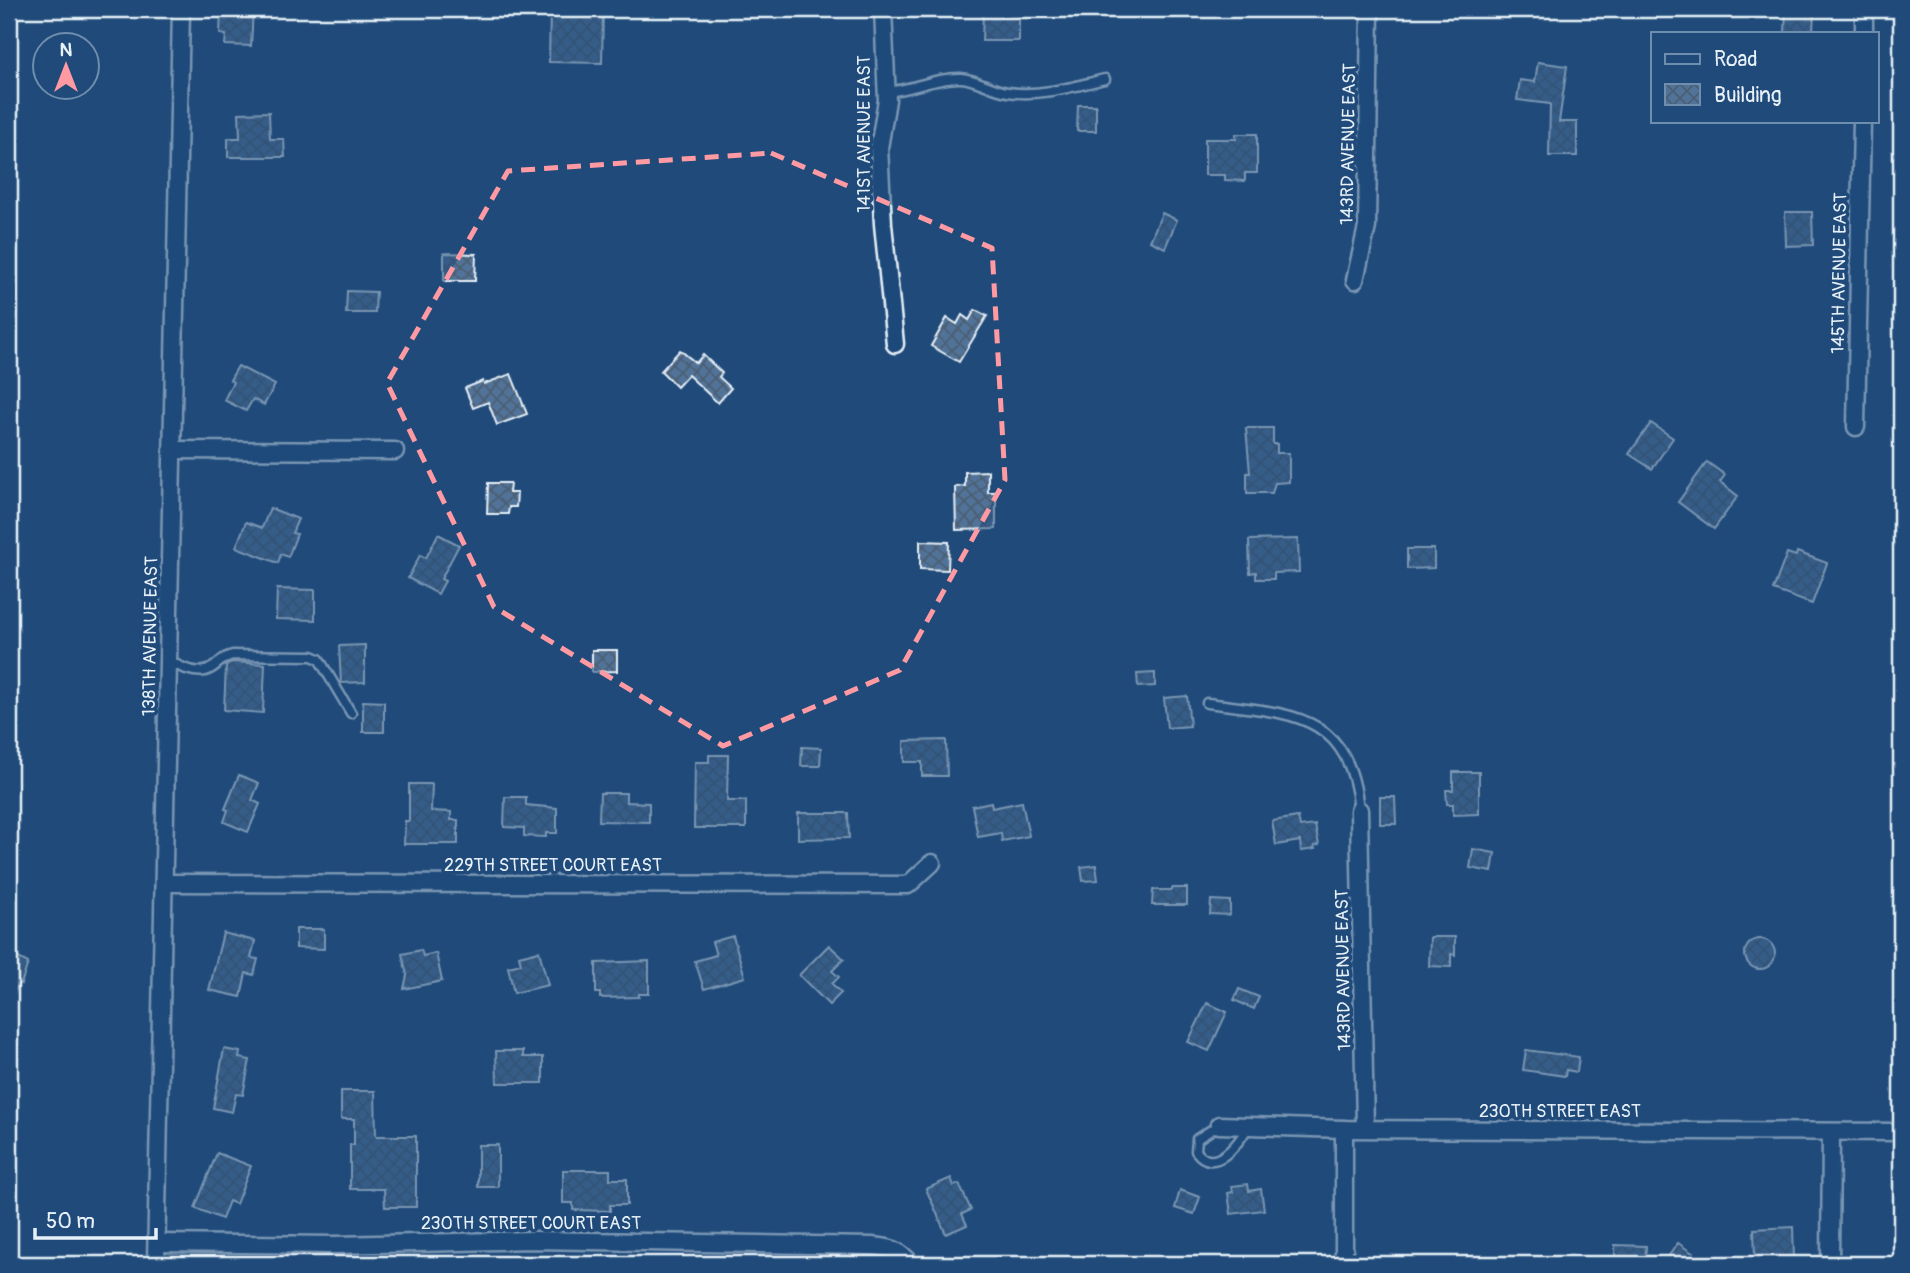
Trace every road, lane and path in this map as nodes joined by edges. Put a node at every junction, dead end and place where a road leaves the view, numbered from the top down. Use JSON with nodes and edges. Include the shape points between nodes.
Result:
{"nodes":[{"id":1,"x":181,"y":9,"type":"edge"},
{"id":2,"x":883,"y":9,"type":"edge"},
{"id":3,"x":1370,"y":9,"type":"edge"},
{"id":4,"x":1864,"y":9,"type":"edge"},
{"id":5,"x":1864,"y":32,"type":"edge"},
{"id":6,"x":1105,"y":79,"type":"dead end"},
{"id":7,"x":886,"y":92,"type":"junction"},
{"id":8,"x":1862,"y":122,"type":"edge"},
{"id":9,"x":1355,"y":280,"type":"dead end"},
{"id":10,"x":895,"y":344,"type":"dead end"},
{"id":11,"x":1856,"y":427,"type":"dead end"},
{"id":12,"x":173,"y":450,"type":"junction"},
{"id":13,"x":396,"y":451,"type":"dead end"},
{"id":14,"x":169,"y":660,"type":"junction"},
{"id":15,"x":1208,"y":703,"type":"dead end"},
{"id":16,"x":351,"y":713,"type":"dead end"},
{"id":17,"x":1359,"y":810,"type":"joint"},
{"id":18,"x":932,"y":863,"type":"dead end"},
{"id":19,"x":165,"y":883,"type":"junction"},
{"id":20,"x":1219,"y":1125,"type":"joint"},
{"id":21,"x":1248,"y":1126,"type":"junction"},
{"id":22,"x":1365,"y":1128,"type":"junction"},
{"id":23,"x":1344,"y":1129,"type":"junction"},
{"id":24,"x":1831,"y":1132,"type":"junction"},
{"id":25,"x":1901,"y":1132,"type":"edge"},
{"id":26,"x":157,"y":1243,"type":"junction"},
{"id":27,"x":907,"y":1259,"type":"edge"},
{"id":28,"x":156,"y":1264,"type":"edge"},
{"id":29,"x":1344,"y":1264,"type":"edge"},
{"id":30,"x":1830,"y":1264,"type":"edge"}],
"edges":[{"from":1,"to":12,"type":"street","name":"138TH AVENUE EAST"},
{"from":2,"to":7,"type":"street","name":"141ST AVENUE EAST"},
{"from":3,"to":9,"type":"street","name":"143RD AVENUE EAST","via":[[1367,226]]},
{"from":4,"to":5,"type":"street"},
{"from":6,"to":7,"type":"lane","via":[[1028,93],[947,78]]},
{"from":7,"to":10,"type":"street","name":"141ST AVENUE EAST","via":[[879,148]]},
{"from":8,"to":11,"type":"street","name":"145TH AVENUE EAST"},
{"from":12,"to":13,"type":"street"},
{"from":12,"to":14,"type":"street","name":"138TH AVENUE EAST"},
{"from":14,"to":16,"type":"lane","via":[[200,671],[233,655],[316,657]]},
{"from":14,"to":19,"type":"street","name":"138TH AVENUE EAST"},
{"from":15,"to":17,"type":"lane","via":[[1284,713],[1324,730],[1346,758],[1357,787]]},
{"from":17,"to":22,"type":"street","name":"143RD AVENUE EAST"},
{"from":18,"to":19,"type":"street","name":"229TH STREET COURT EAST","via":[[908,885]]},
{"from":19,"to":26,"type":"street","name":"138TH AVENUE EAST"},
{"from":20,"to":21,"type":"street","name":"230TH STREET EAST"},
{"from":20,"to":21,"type":"lane","via":[[1197,1139],[1196,1151],[1202,1159],[1221,1157],[1239,1143]]},
{"from":21,"to":23,"type":"street","name":"230TH STREET EAST"},
{"from":22,"to":23,"type":"street","name":"230TH STREET EAST"},
{"from":22,"to":24,"type":"street","name":"230TH STREET EAST"},
{"from":23,"to":29,"type":"street"},
{"from":24,"to":25,"type":"street","name":"230TH STREET EAST"},
{"from":24,"to":30,"type":"street"},
{"from":26,"to":27,"type":"street","name":"230TH STREET COURT EAST","via":[[533,1240],[872,1246],[895,1249]]},
{"from":26,"to":28,"type":"street","name":"138TH AVENUE EAST"}]}
